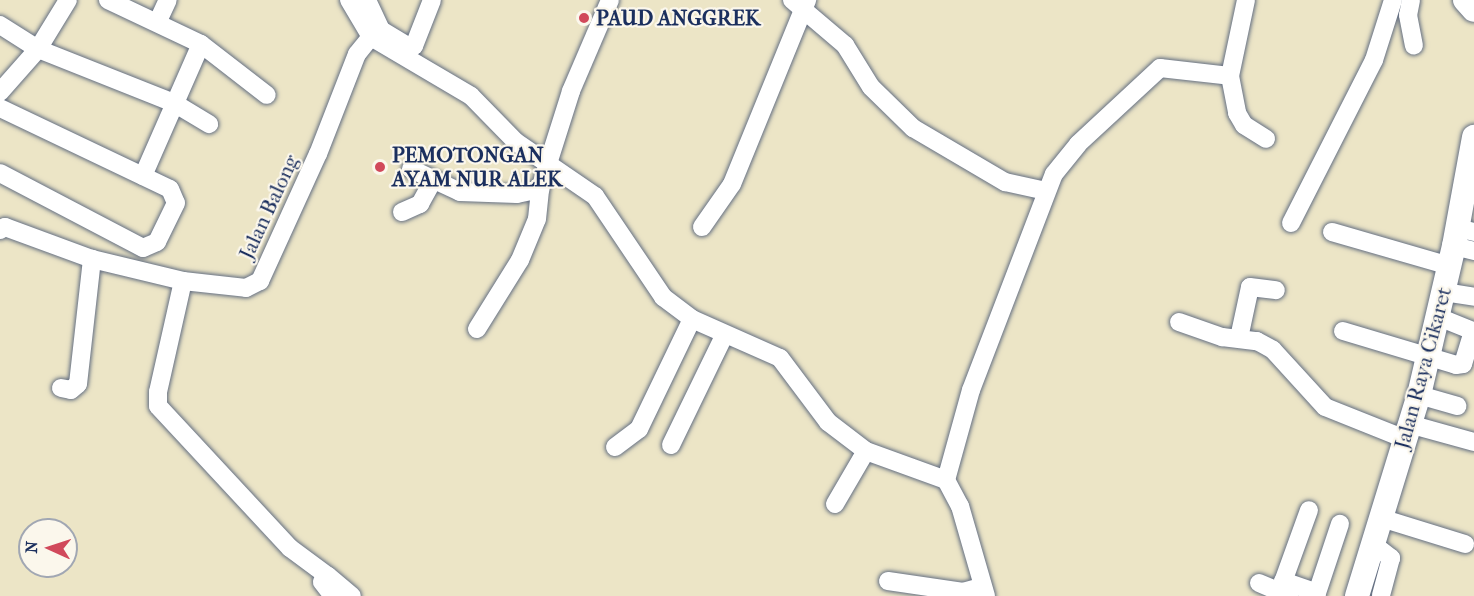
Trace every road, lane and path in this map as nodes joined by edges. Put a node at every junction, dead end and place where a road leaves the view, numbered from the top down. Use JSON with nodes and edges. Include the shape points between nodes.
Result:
{"nodes":[{"id":1,"x":68,"y":0,"type":"edge"},
{"id":2,"x":108,"y":0,"type":"edge"},
{"id":3,"x":168,"y":0,"type":"edge"},
{"id":4,"x":349,"y":0,"type":"edge"},
{"id":5,"x":367,"y":0,"type":"edge"},
{"id":6,"x":432,"y":0,"type":"edge"},
{"id":7,"x":610,"y":0,"type":"edge"},
{"id":8,"x":1246,"y":0,"type":"edge"},
{"id":9,"x":1393,"y":0,"type":"edge"},
{"id":10,"x":1411,"y":0,"type":"edge"},
{"id":11,"x":1466,"y":0,"type":"edge"},
{"id":12,"x":801,"y":3,"type":"edge"},
{"id":13,"x":1474,"y":10,"type":"edge"},
{"id":14,"x":158,"y":21,"type":"junction"},
{"id":15,"x":0,"y":25,"type":"edge"},
{"id":16,"x":371,"y":37,"type":"junction"},
{"id":17,"x":201,"y":44,"type":"junction"},
{"id":18,"x":1414,"y":45,"type":"dead end"},
{"id":19,"x":38,"y":49,"type":"junction"},
{"id":20,"x":1230,"y":76,"type":"junction"},
{"id":21,"x":0,"y":92,"type":"edge"},
{"id":22,"x":267,"y":95,"type":"dead end"},
{"id":23,"x":174,"y":103,"type":"junction"},
{"id":24,"x":0,"y":108,"type":"edge"},
{"id":25,"x":209,"y":124,"type":"dead end"},
{"id":26,"x":1474,"y":137,"type":"edge"},
{"id":27,"x":1266,"y":139,"type":"dead end"},
{"id":28,"x":546,"y":160,"type":"junction"},
{"id":29,"x":411,"y":169,"type":"dead end"},
{"id":30,"x":0,"y":173,"type":"edge"},
{"id":31,"x":143,"y":176,"type":"junction"},
{"id":32,"x":433,"y":181,"type":"junction"},
{"id":33,"x":1470,"y":187,"type":"edge"},
{"id":34,"x":540,"y":189,"type":"junction"},
{"id":35,"x":1046,"y":190,"type":"junction"},
{"id":36,"x":402,"y":212,"type":"dead end"},
{"id":37,"x":1291,"y":223,"type":"dead end"},
{"id":38,"x":702,"y":227,"type":"dead end"},
{"id":39,"x":0,"y":230,"type":"edge"},
{"id":40,"x":1332,"y":231,"type":"dead end"},
{"id":41,"x":1462,"y":244,"type":"edge"},
{"id":42,"x":93,"y":259,"type":"junction"},
{"id":43,"x":183,"y":281,"type":"junction"},
{"id":44,"x":1276,"y":290,"type":"dead end"},
{"id":45,"x":1444,"y":292,"type":"junction"},
{"id":46,"x":1474,"y":297,"type":"edge"},
{"id":47,"x":1438,"y":317,"type":"junction"},
{"id":48,"x":692,"y":319,"type":"junction"},
{"id":49,"x":1179,"y":322,"type":"dead end"},
{"id":50,"x":477,"y":329,"type":"dead end"},
{"id":51,"x":1342,"y":331,"type":"dead end"},
{"id":52,"x":725,"y":334,"type":"junction"},
{"id":53,"x":1239,"y":338,"type":"junction"},
{"id":54,"x":1427,"y":357,"type":"junction"},
{"id":55,"x":61,"y":388,"type":"dead end"},
{"id":56,"x":1419,"y":395,"type":"junction"},
{"id":57,"x":1457,"y":406,"type":"dead end"},
{"id":58,"x":1407,"y":431,"type":"junction"},
{"id":59,"x":1474,"y":442,"type":"edge"},
{"id":60,"x":671,"y":445,"type":"dead end"},
{"id":61,"x":615,"y":447,"type":"dead end"},
{"id":62,"x":866,"y":451,"type":"junction"},
{"id":63,"x":946,"y":480,"type":"junction"},
{"id":64,"x":835,"y":504,"type":"dead end"},
{"id":65,"x":1309,"y":510,"type":"dead end"},
{"id":66,"x":1381,"y":518,"type":"junction"},
{"id":67,"x":1340,"y":524,"type":"dead end"},
{"id":68,"x":1465,"y":543,"type":"dead end"},
{"id":69,"x":1373,"y":544,"type":"junction"},
{"id":70,"x":328,"y":576,"type":"junction"},
{"id":71,"x":888,"y":581,"type":"dead end"},
{"id":72,"x":1259,"y":583,"type":"dead end"},
{"id":73,"x":1284,"y":590,"type":"edge"},
{"id":74,"x":983,"y":591,"type":"edge"},
{"id":75,"x":1316,"y":595,"type":"edge"},
{"id":76,"x":333,"y":596,"type":"edge"},
{"id":77,"x":352,"y":596,"type":"edge"},
{"id":78,"x":1357,"y":596,"type":"edge"},
{"id":79,"x":1382,"y":596,"type":"edge"}],
"edges":[{"from":1,"to":19,"type":"street"},
{"from":2,"to":14,"type":"street"},
{"from":3,"to":14,"type":"street"},
{"from":4,"to":16,"type":"street"},
{"from":5,"to":6,"type":"street","via":[[381,30],[408,46],[414,46]]},
{"from":7,"to":28,"type":"street"},
{"from":8,"to":20,"type":"street"},
{"from":9,"to":37,"type":"street","via":[[1374,60]]},
{"from":10,"to":18,"type":"street","via":[[1408,15]]},
{"from":11,"to":13,"type":"main road"},
{"from":12,"to":35,"type":"street","via":[[845,45],[871,87],[913,128],[1005,183]]},
{"from":12,"to":38,"type":"street","via":[[732,184]]},
{"from":14,"to":17,"type":"street"},
{"from":15,"to":19,"type":"street"},
{"from":16,"to":28,"type":"street","via":[[471,96],[516,142]]},
{"from":16,"to":43,"type":"street","name":"Jalan Balong","via":[[357,54],[318,154],[260,281],[246,288]]},
{"from":17,"to":22,"type":"street"},
{"from":17,"to":23,"type":"street"},
{"from":19,"to":21,"type":"street"},
{"from":19,"to":23,"type":"street"},
{"from":20,"to":27,"type":"street","via":[[1237,112],[1244,124]]},
{"from":20,"to":35,"type":"street","via":[[1160,68],[1078,144]]},
{"from":23,"to":25,"type":"street"},
{"from":23,"to":31,"type":"street"},
{"from":24,"to":31,"type":"street"},
{"from":26,"to":33,"type":"main road","name":"Jalan Raya Cikaret"},
{"from":28,"to":34,"type":"street"},
{"from":28,"to":48,"type":"street","via":[[595,196],[663,297]]},
{"from":29,"to":32,"type":"street"},
{"from":30,"to":31,"type":"street","via":[[143,248],[157,242],[176,203],[170,189]]},
{"from":32,"to":34,"type":"street","via":[[460,192],[517,194]]},
{"from":32,"to":36,"type":"street","via":[[420,204]]},
{"from":33,"to":41,"type":"main road","name":"Jalan Raya Cikaret"},
{"from":34,"to":50,"type":"street","via":[[537,219],[520,261]]},
{"from":35,"to":63,"type":"street","via":[[971,390]]},
{"from":39,"to":42,"type":"street","name":"Jalan Balong","via":[[5,227]]},
{"from":40,"to":41,"type":"street"},
{"from":41,"to":45,"type":"main road","name":"Jalan Raya Cikaret"},
{"from":42,"to":43,"type":"street","name":"Jalan Balong"},
{"from":42,"to":55,"type":"street","via":[[78,384],[71,390]]},
{"from":43,"to":70,"type":"street","via":[[158,406],[290,548]]},
{"from":44,"to":53,"type":"street","via":[[1250,287]]},
{"from":45,"to":46,"type":"street"},
{"from":45,"to":47,"type":"main road","name":"Jalan Raya Cikaret"},
{"from":47,"to":54,"type":"main road","name":"Jalan Raya Cikaret"},
{"from":47,"to":54,"type":"street","via":[[1470,328],[1473,336],[1460,365]]},
{"from":48,"to":52,"type":"street"},
{"from":48,"to":61,"type":"street","via":[[639,429]]},
{"from":49,"to":53,"type":"street","via":[[1222,337]]},
{"from":51,"to":54,"type":"street"},
{"from":52,"to":60,"type":"street"},
{"from":52,"to":62,"type":"street","via":[[780,358],[828,422]]},
{"from":53,"to":58,"type":"street","via":[[1257,340],[1273,350],[1325,407]]},
{"from":54,"to":56,"type":"main road","name":"Jalan Raya Cikaret"},
{"from":56,"to":57,"type":"street"},
{"from":56,"to":58,"type":"main road","name":"Jalan Raya Cikaret"},
{"from":58,"to":59,"type":"street"},
{"from":58,"to":66,"type":"main road","name":"Jalan Raya Cikaret"},
{"from":62,"to":63,"type":"street"},
{"from":62,"to":64,"type":"street"},
{"from":63,"to":74,"type":"street","via":[[960,506]]},
{"from":65,"to":73,"type":"street"},
{"from":66,"to":68,"type":"street"},
{"from":66,"to":69,"type":"main road","name":"Jalan Raya Cikaret"},
{"from":67,"to":75,"type":"street"},
{"from":69,"to":78,"type":"main road","name":"Jalan Raya Cikaret"},
{"from":69,"to":79,"type":"street","via":[[1390,558]]},
{"from":70,"to":76,"type":"street","via":[[322,582]]},
{"from":70,"to":77,"type":"street"},
{"from":71,"to":74,"type":"street","via":[[963,592]]},
{"from":72,"to":73,"type":"street"},
{"from":73,"to":75,"type":"street"}]}
